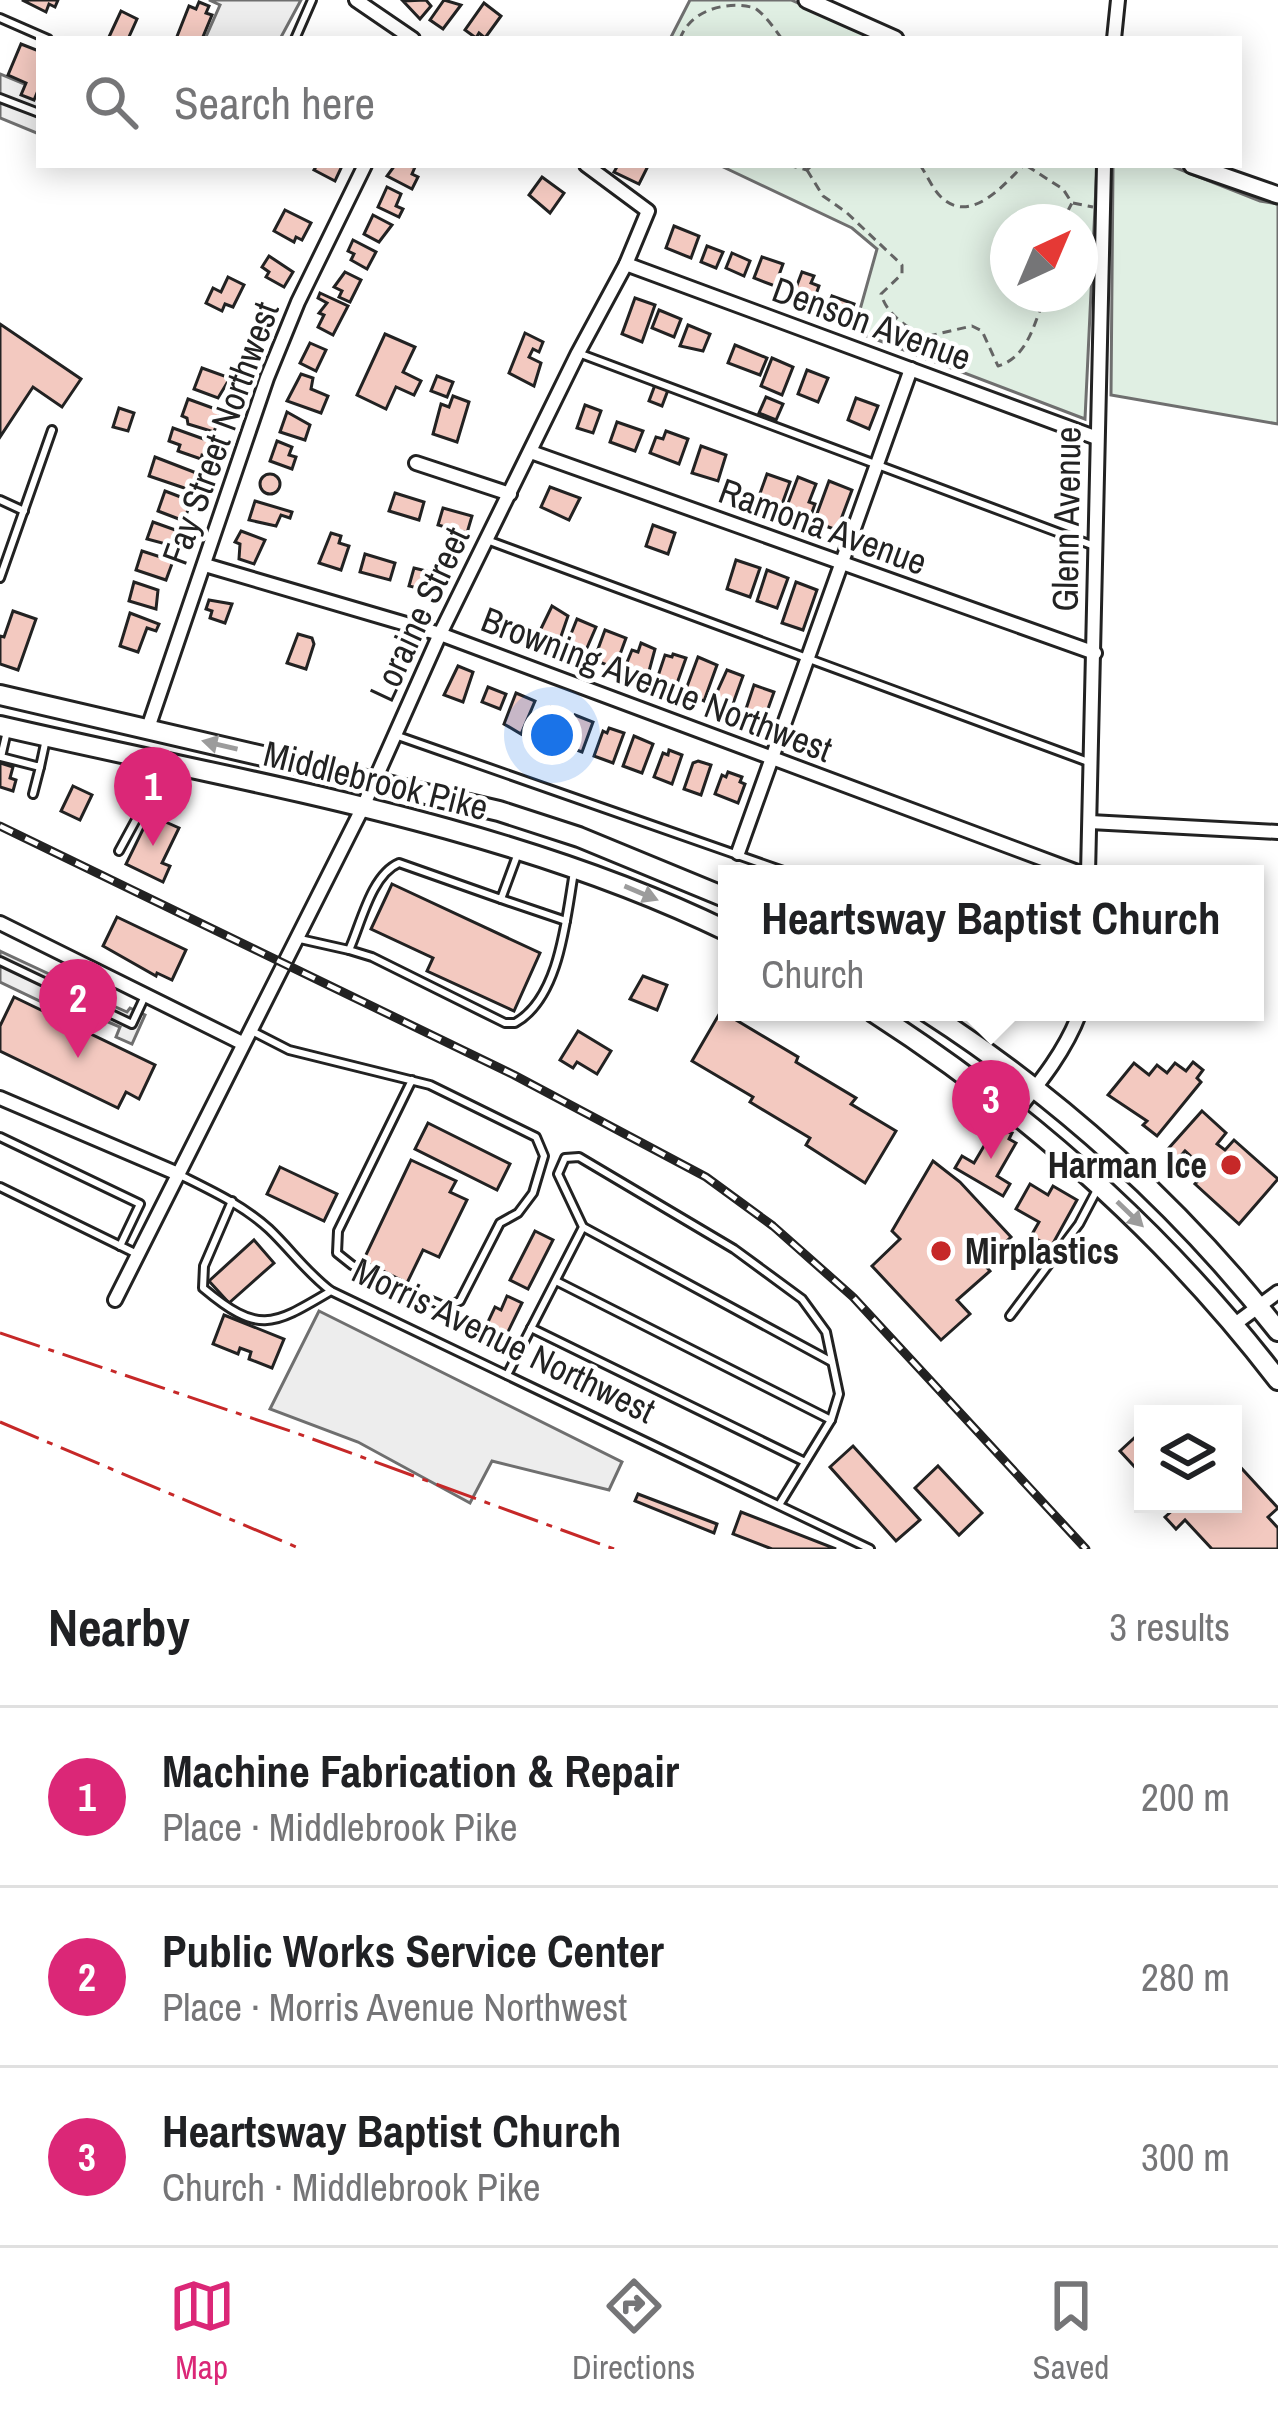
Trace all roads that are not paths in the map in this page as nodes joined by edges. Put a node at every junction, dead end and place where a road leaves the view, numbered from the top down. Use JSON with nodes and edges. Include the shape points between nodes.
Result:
{"nodes":[{"id":1,"x":311,"y":0,"type":"edge"},
{"id":2,"x":356,"y":0,"type":"edge"},
{"id":3,"x":807,"y":0,"type":"edge"},
{"id":4,"x":1118,"y":0,"type":"edge"},
{"id":5,"x":0,"y":18,"type":"edge"},
{"id":6,"x":41,"y":36,"type":"edge"},
{"id":7,"x":296,"y":36,"type":"edge"},
{"id":8,"x":409,"y":36,"type":"edge"},
{"id":9,"x":888,"y":36,"type":"edge"},
{"id":10,"x":1114,"y":36,"type":"edge"},
{"id":11,"x":0,"y":98,"type":"edge"},
{"id":12,"x":36,"y":112,"type":"edge"},
{"id":13,"x":364,"y":168,"type":"edge"},
{"id":14,"x":590,"y":168,"type":"edge"},
{"id":15,"x":1104,"y":168,"type":"edge"},
{"id":16,"x":1201,"y":168,"type":"edge"},
{"id":17,"x":1278,"y":195,"type":"edge"},
{"id":18,"x":626,"y":264,"type":"junction"},
{"id":19,"x":578,"y":353,"type":"junction"},
{"id":20,"x":915,"y":371,"type":"junction"},
{"id":21,"x":52,"y":430,"type":"dead end"},
{"id":22,"x":1097,"y":439,"type":"junction"},
{"id":23,"x":531,"y":452,"type":"junction"},
{"id":24,"x":416,"y":464,"type":"dead end"},
{"id":25,"x":876,"y":464,"type":"junction"},
{"id":26,"x":510,"y":494,"type":"junction"},
{"id":27,"x":0,"y":500,"type":"edge"},
{"id":28,"x":24,"y":512,"type":"junction"},
{"id":29,"x":487,"y":540,"type":"junction"},
{"id":30,"x":1097,"y":547,"type":"junction"},
{"id":31,"x":841,"y":565,"type":"junction"},
{"id":32,"x":205,"y":566,"type":"junction"},
{"id":33,"x":0,"y":578,"type":"edge"},
{"id":34,"x":440,"y":634,"type":"junction"},
{"id":35,"x":1095,"y":653,"type":"junction"},
{"id":36,"x":807,"y":660,"type":"junction"},
{"id":37,"x":0,"y":695,"type":"edge"},
{"id":38,"x":4,"y":727,"type":"edge"},
{"id":39,"x":148,"y":728,"type":"junction"},
{"id":40,"x":395,"y":735,"type":"junction"},
{"id":41,"x":47,"y":737,"type":"junction"},
{"id":42,"x":771,"y":760,"type":"junction"},
{"id":43,"x":160,"y":762,"type":"junction"},
{"id":44,"x":1091,"y":764,"type":"junction"},
{"id":45,"x":40,"y":766,"type":"junction"},
{"id":46,"x":375,"y":781,"type":"junction"},
{"id":47,"x":33,"y":794,"type":"dead end"},
{"id":48,"x":362,"y":809,"type":"junction"},
{"id":49,"x":1090,"y":823,"type":"junction"},
{"id":50,"x":1278,"y":832,"type":"edge"},
{"id":51,"x":519,"y":850,"type":"junction"},
{"id":52,"x":119,"y":851,"type":"dead end"},
{"id":53,"x":738,"y":853,"type":"junction"},
{"id":54,"x":769,"y":865,"type":"edge"},
{"id":55,"x":1061,"y":865,"type":"edge"},
{"id":56,"x":1087,"y":865,"type":"edge"},
{"id":57,"x":574,"y":868,"type":"junction"},
{"id":58,"x":718,"y":894,"type":"edge"},
{"id":59,"x":501,"y":899,"type":"junction"},
{"id":60,"x":566,"y":921,"type":"junction"},
{"id":61,"x":0,"y":923,"type":"edge"},
{"id":62,"x":718,"y":927,"type":"edge"},
{"id":63,"x":295,"y":938,"type":"junction"},
{"id":64,"x":349,"y":950,"type":"junction"},
{"id":65,"x":0,"y":961,"type":"edge"},
{"id":66,"x":109,"y":977,"type":"junction"},
{"id":67,"x":145,"y":995,"type":"junction"},
{"id":68,"x":95,"y":1007,"type":"junction"},
{"id":69,"x":886,"y":1021,"type":"edge"},
{"id":70,"x":940,"y":1021,"type":"edge"},
{"id":71,"x":1077,"y":1021,"type":"edge"},
{"id":72,"x":246,"y":1036,"type":"junction"},
{"id":73,"x":412,"y":1080,"type":"junction"},
{"id":74,"x":1035,"y":1089,"type":"junction"},
{"id":75,"x":0,"y":1098,"type":"edge"},
{"id":76,"x":1016,"y":1112,"type":"junction"},
{"id":77,"x":0,"y":1137,"type":"edge"},
{"id":78,"x":178,"y":1174,"type":"junction"},
{"id":79,"x":1100,"y":1185,"type":"junction"},
{"id":80,"x":0,"y":1187,"type":"edge"},
{"id":81,"x":232,"y":1201,"type":"junction"},
{"id":82,"x":583,"y":1227,"type":"junction"},
{"id":83,"x":119,"y":1246,"type":"junction"},
{"id":84,"x":137,"y":1254,"type":"junction"},
{"id":85,"x":556,"y":1281,"type":"junction"},
{"id":86,"x":331,"y":1291,"type":"junction"},
{"id":87,"x":1278,"y":1292,"type":"edge"},
{"id":88,"x":115,"y":1300,"type":"dead end"},
{"id":89,"x":1258,"y":1305,"type":"junction"},
{"id":90,"x":1010,"y":1316,"type":"dead end"},
{"id":91,"x":1235,"y":1324,"type":"junction"},
{"id":92,"x":531,"y":1328,"type":"junction"},
{"id":93,"x":1278,"y":1331,"type":"edge"},
{"id":94,"x":832,"y":1362,"type":"junction"},
{"id":95,"x":507,"y":1375,"type":"junction"},
{"id":96,"x":1278,"y":1380,"type":"edge"},
{"id":97,"x":831,"y":1420,"type":"junction"},
{"id":98,"x":805,"y":1462,"type":"junction"},
{"id":99,"x":778,"y":1504,"type":"junction"},
{"id":100,"x":871,"y":1549,"type":"edge"}],
"edges":[{"from":1,"to":7,"type":"lane"},
{"from":2,"to":8,"type":"street"},
{"from":3,"to":9,"type":"street"},
{"from":4,"to":10,"type":"street"},
{"from":5,"to":6,"type":"lane"},
{"from":11,"to":12,"type":"lane"},
{"from":13,"to":32,"type":"street","name":"Fay Street Northwest","via":[[274,358]]},
{"from":14,"to":18,"type":"street","name":"Loraine Street","via":[[648,211]]},
{"from":15,"to":22,"type":"street","name":"Glenn Avenue"},
{"from":16,"to":17,"type":"street"},
{"from":18,"to":19,"type":"street","name":"Loraine Street"},
{"from":18,"to":20,"type":"street","name":"Denson Avenue"},
{"from":19,"to":23,"type":"street","name":"Loraine Street"},
{"from":19,"to":25,"type":"lane"},
{"from":20,"to":22,"type":"street","name":"Denson Avenue"},
{"from":20,"to":25,"type":"street"},
{"from":21,"to":28,"type":"lane"},
{"from":22,"to":30,"type":"street","name":"Glenn Avenue"},
{"from":23,"to":26,"type":"street","name":"Loraine Street"},
{"from":23,"to":31,"type":"street","name":"Ramona Avenue"},
{"from":24,"to":26,"type":"street"},
{"from":25,"to":30,"type":"lane"},
{"from":25,"to":31,"type":"street"},
{"from":26,"to":29,"type":"street","name":"Loraine Street"},
{"from":27,"to":28,"type":"lane"},
{"from":28,"to":33,"type":"lane"},
{"from":29,"to":34,"type":"street","name":"Loraine Street"},
{"from":29,"to":36,"type":"lane"},
{"from":30,"to":35,"type":"street","name":"Glenn Avenue"},
{"from":31,"to":35,"type":"street","name":"Ramona Avenue"},
{"from":31,"to":36,"type":"street"},
{"from":32,"to":34,"type":"street","name":"Browning Avenue Northwest"},
{"from":32,"to":39,"type":"street","name":"Fay Street Northwest"},
{"from":34,"to":40,"type":"street","name":"Loraine Street"},
{"from":34,"to":42,"type":"street","name":"Browning Avenue Northwest"},
{"from":35,"to":44,"type":"street","name":"Glenn Avenue"},
{"from":36,"to":42,"type":"street"},
{"from":36,"to":44,"type":"lane"},
{"from":37,"to":39,"type":"main road","name":"Middlebrook Pike"},
{"from":38,"to":41,"type":"main road","name":"Middlebrook Pike"},
{"from":38,"to":45,"type":"lane","via":[[1,757]]},
{"from":46,"to":39,"type":"main road","name":"Middlebrook Pike","one_way":true},
{"from":40,"to":46,"type":"street","name":"Loraine Street"},
{"from":40,"to":53,"type":"lane"},
{"from":41,"to":43,"type":"main road","name":"Middlebrook Pike"},
{"from":41,"to":45,"type":"lane"},
{"from":42,"to":53,"type":"street"},
{"from":42,"to":55,"type":"street","name":"Browning Avenue Northwest"},
{"from":43,"to":48,"type":"main road","name":"Middlebrook Pike"},
{"from":43,"to":52,"type":"lane"},
{"from":44,"to":49,"type":"street","name":"Glenn Avenue"},
{"from":45,"to":47,"type":"lane"},
{"from":46,"to":48,"type":"street","name":"Loraine Street"},
{"from":46,"to":58,"type":"main road","name":"Middlebrook Pike","via":[[579,837]]},
{"from":48,"to":51,"type":"main road","name":"Middlebrook Pike"},
{"from":48,"to":63,"type":"street","name":"Loraine Street"},
{"from":49,"to":50,"type":"street"},
{"from":49,"to":56,"type":"street","name":"Glenn Avenue"},
{"from":51,"to":57,"type":"main road","name":"Middlebrook Pike"},
{"from":51,"to":59,"type":"lane"},
{"from":53,"to":54,"type":"lane"},
{"from":57,"to":60,"type":"lane"},
{"from":57,"to":62,"type":"main road","name":"Middlebrook Pike","one_way":true},
{"from":59,"to":60,"type":"lane"},
{"from":59,"to":64,"type":"lane","via":[[399,863],[378,883]]},
{"from":60,"to":64,"type":"lane","via":[[560,955],[530,1013],[515,1024]]},
{"from":61,"to":66,"type":"street"},
{"from":63,"to":64,"type":"lane"},
{"from":63,"to":72,"type":"street","name":"Loraine Street"},
{"from":65,"to":68,"type":"lane"},
{"from":66,"to":67,"type":"street"},
{"from":66,"to":68,"type":"lane"},
{"from":67,"to":68,"type":"lane","via":[[132,1024]]},
{"from":67,"to":72,"type":"street"},
{"from":69,"to":76,"type":"main road"},
{"from":70,"to":74,"type":"main road"},
{"from":71,"to":74,"type":"street"},
{"from":72,"to":73,"type":"lane"},
{"from":72,"to":78,"type":"street","name":"Loraine Street"},
{"from":73,"to":73,"type":"lane","via":[[536,1137],[544,1156],[533,1193],[500,1223],[460,1301],[445,1307],[337,1252],[338,1232]]},
{"from":74,"to":76,"type":"street"},
{"from":74,"to":89,"type":"main road","via":[[1159,1198]]},
{"from":75,"to":78,"type":"street","name":"Morris Avenue Northwest"},
{"from":76,"to":79,"type":"main road"},
{"from":77,"to":83,"type":"lane","via":[[140,1204]]},
{"from":78,"to":81,"type":"lane","name":"Morris Avenue Northwest"},
{"from":78,"to":84,"type":"street","name":"Loraine Street"},
{"from":79,"to":90,"type":"lane"},
{"from":79,"to":91,"type":"main road","one_way":true},
{"from":80,"to":83,"type":"lane"},
{"from":81,"to":86,"type":"lane","name":"Morris Avenue Northwest"},
{"from":81,"to":86,"type":"lane","via":[[204,1266],[203,1288],[233,1313],[260,1322]]},
{"from":82,"to":85,"type":"lane"},
{"from":82,"to":94,"type":"lane"},
{"from":82,"to":94,"type":"lane","via":[[558,1174],[565,1158],[579,1157],[676,1214],[802,1299],[826,1332]]},
{"from":83,"to":84,"type":"lane"},
{"from":84,"to":88,"type":"street","name":"Loraine Street"},
{"from":85,"to":92,"type":"lane"},
{"from":85,"to":97,"type":"lane"},
{"from":86,"to":95,"type":"lane","name":"Morris Avenue Northwest"},
{"from":87,"to":89,"type":"street"},
{"from":89,"to":91,"type":"street"},
{"from":89,"to":93,"type":"main road"},
{"from":91,"to":96,"type":"main road"},
{"from":92,"to":95,"type":"lane"},
{"from":92,"to":98,"type":"lane"},
{"from":94,"to":97,"type":"lane","via":[[839,1394]]},
{"from":95,"to":99,"type":"lane","name":"Morris Avenue Northwest"},
{"from":97,"to":98,"type":"lane"},
{"from":98,"to":99,"type":"lane"},
{"from":99,"to":100,"type":"lane","name":"Morris Avenue Northwest"}]}
